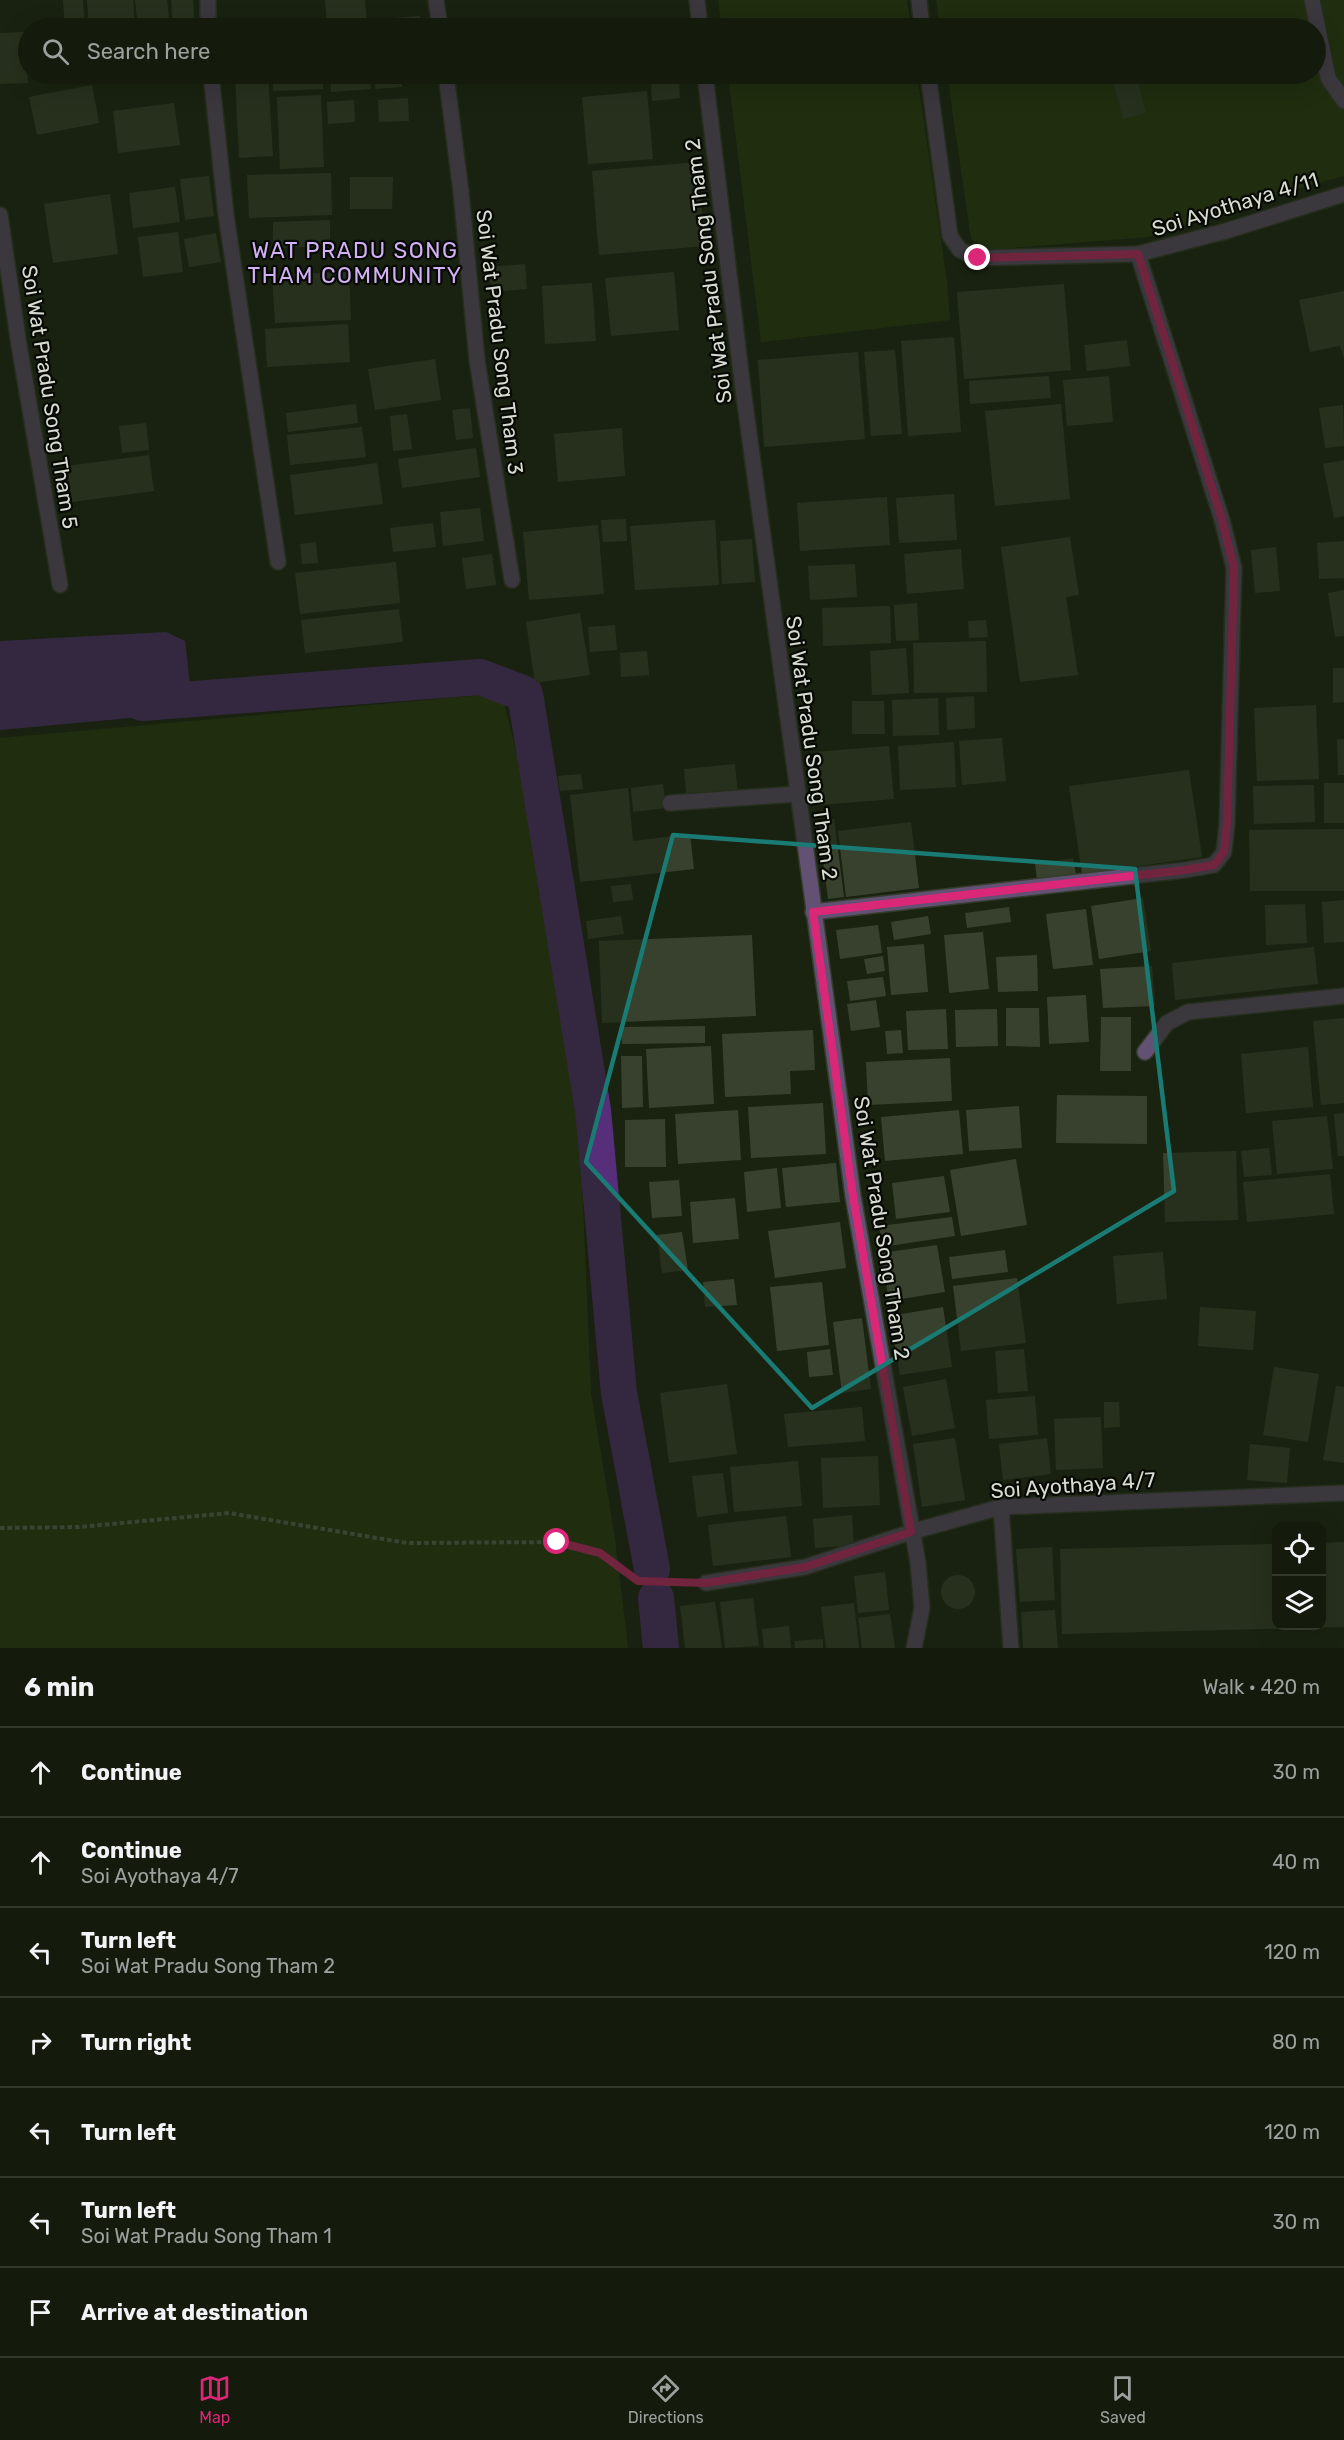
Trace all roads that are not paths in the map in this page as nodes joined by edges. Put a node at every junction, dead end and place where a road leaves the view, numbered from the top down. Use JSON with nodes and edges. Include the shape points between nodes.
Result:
{"nodes":[{"id":1,"x":208,"y":0,"type":"edge"},
{"id":2,"x":436,"y":0,"type":"edge"},
{"id":3,"x":697,"y":0,"type":"edge"},
{"id":4,"x":918,"y":0,"type":"edge"},
{"id":5,"x":1312,"y":0,"type":"edge"},
{"id":6,"x":208,"y":18,"type":"edge"},
{"id":7,"x":439,"y":18,"type":"edge"},
{"id":8,"x":699,"y":18,"type":"edge"},
{"id":9,"x":921,"y":18,"type":"edge"},
{"id":10,"x":1316,"y":18,"type":"edge"},
{"id":11,"x":1326,"y":68,"type":"edge"},
{"id":12,"x":212,"y":84,"type":"edge"},
{"id":13,"x":447,"y":84,"type":"edge"},
{"id":14,"x":706,"y":84,"type":"edge"},
{"id":15,"x":929,"y":84,"type":"edge"},
{"id":16,"x":1344,"y":101,"type":"edge"},
{"id":17,"x":1344,"y":194,"type":"edge"},
{"id":18,"x":0,"y":214,"type":"edge"},
{"id":19,"x":1138,"y":254,"type":"junction"},
{"id":20,"x":278,"y":562,"type":"dead end"},
{"id":21,"x":512,"y":580,"type":"dead end"},
{"id":22,"x":60,"y":585,"type":"dead end"},
{"id":23,"x":797,"y":794,"type":"junction"},
{"id":24,"x":670,"y":803,"type":"dead end"},
{"id":25,"x":813,"y":912,"type":"junction"},
{"id":26,"x":1344,"y":996,"type":"edge"},
{"id":27,"x":1145,"y":1052,"type":"dead end"},
{"id":28,"x":1344,"y":1493,"type":"edge"},
{"id":29,"x":1001,"y":1507,"type":"junction"},
{"id":30,"x":911,"y":1532,"type":"junction"},
{"id":31,"x":706,"y":1583,"type":"road end"},
{"id":32,"x":915,"y":1648,"type":"edge"},
{"id":33,"x":1011,"y":1648,"type":"edge"}],
"edges":[{"from":1,"to":6,"type":"street"},
{"from":2,"to":7,"type":"street"},
{"from":3,"to":8,"type":"street"},
{"from":4,"to":9,"type":"street"},
{"from":5,"to":10,"type":"street"},
{"from":11,"to":16,"type":"street"},
{"from":12,"to":20,"type":"street","via":[[226,215]]},
{"from":13,"to":21,"type":"street","name":"Soi Wat Pradu Song Tham 3","via":[[477,360]]},
{"from":14,"to":23,"type":"street","name":"Soi Wat Pradu Song Tham 2"},
{"from":15,"to":19,"type":"street","name":"Soi Ayothaya 4/11","via":[[950,236],[960,250],[978,258]]},
{"from":17,"to":19,"type":"street","name":"Soi Ayothaya 4/11"},
{"from":18,"to":22,"type":"street","name":"Soi Wat Pradu Song Tham 5"},
{"from":19,"to":25,"type":"street","via":[[1234,568],[1224,852],[1214,865],[1185,870]]},
{"from":23,"to":24,"type":"street"},
{"from":23,"to":25,"type":"street","name":"Soi Wat Pradu Song Tham 2"},
{"from":25,"to":30,"type":"street","name":"Soi Wat Pradu Song Tham 2","via":[[853,1196]]},
{"from":26,"to":27,"type":"street","via":[[1188,1012],[1167,1023]]},
{"from":28,"to":29,"type":"street","name":"Soi Ayothaya 4/7"},
{"from":29,"to":30,"type":"street","name":"Soi Ayothaya 4/7"},
{"from":29,"to":33,"type":"street"},
{"from":30,"to":31,"type":"street","name":"Soi Ayothaya 4/7","via":[[805,1567]]},
{"from":30,"to":32,"type":"street","name":"Soi Wat Pradu Song Tham 2","via":[[922,1608]]}]}
